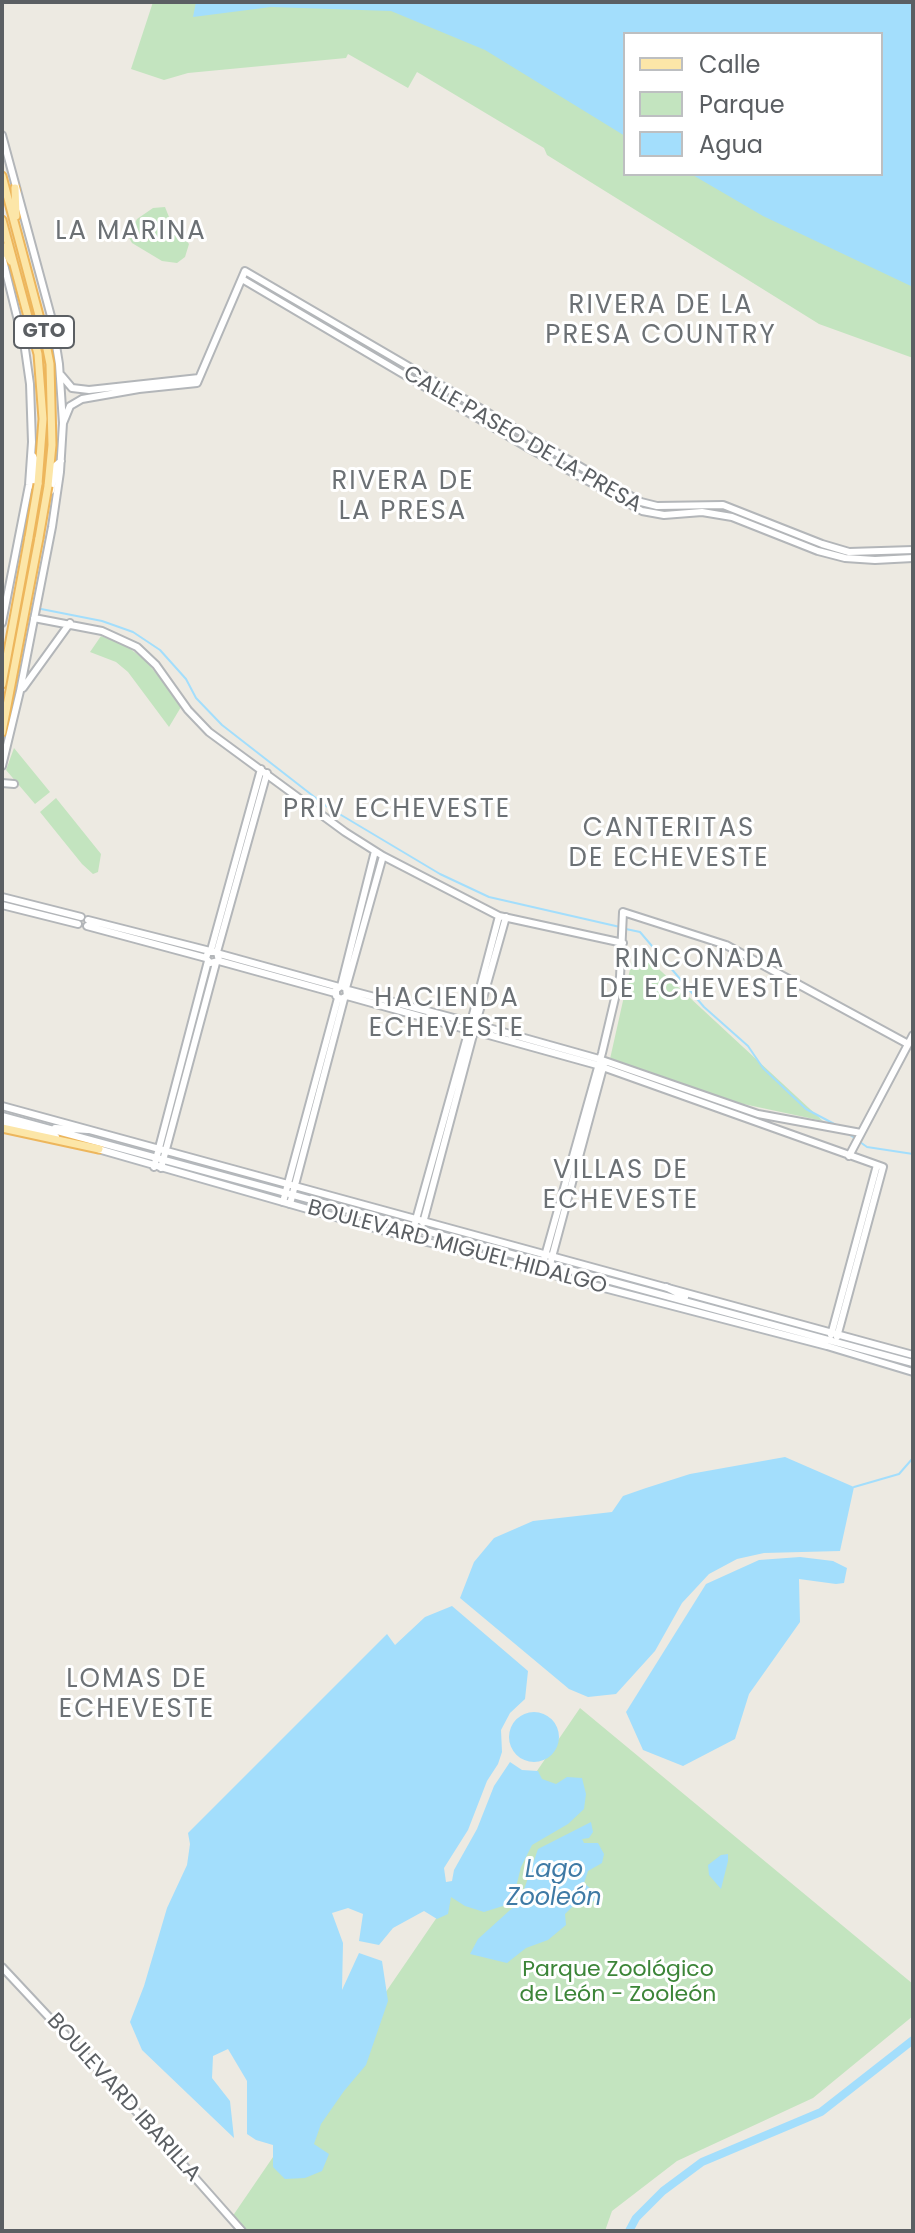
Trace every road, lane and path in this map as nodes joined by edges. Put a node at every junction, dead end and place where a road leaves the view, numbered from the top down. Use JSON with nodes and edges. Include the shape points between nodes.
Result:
{"nodes":[{"id":1,"x":2,"y":135,"type":"edge"},
{"id":2,"x":2,"y":176,"type":"edge"},
{"id":3,"x":15,"y":188,"type":"junction"},
{"id":4,"x":2,"y":220,"type":"edge"},
{"id":5,"x":18,"y":234,"type":"junction"},
{"id":6,"x":2,"y":246,"type":"edge"},
{"id":7,"x":2,"y":256,"type":"edge"},
{"id":8,"x":18,"y":273,"type":"junction"},
{"id":9,"x":244,"y":275,"type":"junction"},
{"id":10,"x":60,"y":374,"type":"junction"},
{"id":11,"x":198,"y":381,"type":"junction"},
{"id":12,"x":63,"y":423,"type":"junction"},
{"id":13,"x":32,"y":452,"type":"junction"},
{"id":14,"x":61,"y":461,"type":"junction"},
{"id":15,"x":21,"y":528,"type":"junction"},
{"id":16,"x":51,"y":533,"type":"junction"},
{"id":17,"x":913,"y":550,"type":"edge"},
{"id":18,"x":913,"y":558,"type":"edge"},
{"id":19,"x":4,"y":610,"type":"edge"},
{"id":20,"x":34,"y":615,"type":"junction"},
{"id":21,"x":2,"y":621,"type":"edge"},
{"id":22,"x":70,"y":623,"type":"junction"},
{"id":23,"x":2,"y":684,"type":"edge"},
{"id":24,"x":20,"y":691,"type":"junction"},
{"id":25,"x":2,"y":732,"type":"edge"},
{"id":26,"x":8,"y":746,"type":"junction"},
{"id":27,"x":2,"y":755,"type":"edge"},
{"id":28,"x":2,"y":766,"type":"edge"},
{"id":29,"x":264,"y":771,"type":"junction"},
{"id":30,"x":2,"y":783,"type":"edge"},
{"id":31,"x":14,"y":784,"type":"dead end"},
{"id":32,"x":375,"y":851,"type":"junction"},
{"id":33,"x":383,"y":856,"type":"junction"},
{"id":34,"x":2,"y":897,"type":"edge"},
{"id":35,"x":2,"y":905,"type":"edge"},
{"id":36,"x":502,"y":916,"type":"junction"},
{"id":37,"x":83,"y":922,"type":"junction"},
{"id":38,"x":623,"y":943,"type":"junction"},
{"id":39,"x":213,"y":956,"type":"junction"},
{"id":40,"x":342,"y":992,"type":"junction"},
{"id":41,"x":472,"y":1028,"type":"junction"},
{"id":42,"x":913,"y":1035,"type":"edge"},
{"id":43,"x":908,"y":1044,"type":"junction"},
{"id":44,"x":601,"y":1061,"type":"junction"},
{"id":45,"x":2,"y":1106,"type":"edge"},
{"id":46,"x":2,"y":1119,"type":"edge"},
{"id":47,"x":867,"y":1121,"type":"junction"},
{"id":48,"x":40,"y":1127,"type":"junction"},
{"id":49,"x":2,"y":1128,"type":"edge"},
{"id":50,"x":88,"y":1130,"type":"junction"},
{"id":51,"x":848,"y":1130,"type":"junction"},
{"id":52,"x":860,"y":1135,"type":"junction"},
{"id":53,"x":99,"y":1149,"type":"junction"},
{"id":54,"x":162,"y":1149,"type":"junction"},
{"id":55,"x":849,"y":1156,"type":"junction"},
{"id":56,"x":160,"y":1158,"type":"junction"},
{"id":57,"x":157,"y":1168,"type":"junction"},
{"id":58,"x":292,"y":1184,"type":"junction"},
{"id":59,"x":289,"y":1194,"type":"junction"},
{"id":60,"x":287,"y":1203,"type":"junction"},
{"id":61,"x":420,"y":1220,"type":"junction"},
{"id":62,"x":417,"y":1230,"type":"junction"},
{"id":63,"x":548,"y":1258,"type":"junction"},
{"id":64,"x":544,"y":1271,"type":"junction"},
{"id":65,"x":666,"y":1287,"type":"junction"},
{"id":66,"x":707,"y":1306,"type":"junction"},
{"id":67,"x":835,"y":1332,"type":"junction"},
{"id":68,"x":832,"y":1344,"type":"junction"},
{"id":69,"x":913,"y":1355,"type":"edge"},
{"id":70,"x":913,"y":1363,"type":"edge"},
{"id":71,"x":913,"y":1372,"type":"edge"},
{"id":72,"x":2,"y":1967,"type":"edge"},
{"id":73,"x":242,"y":2231,"type":"edge"}],
"edges":[{"from":1,"to":3,"type":"street"},
{"from":2,"to":5,"type":"main road","number":"GTO"},
{"from":3,"to":5,"type":"main road"},
{"from":3,"to":10,"type":"street","via":[[52,320]]},
{"from":4,"to":8,"type":"main road","number":"GTO"},
{"from":5,"to":25,"type":"main road","number":"GTO","bridge":true,"via":[[46,342],[52,396],[48,486]]},
{"from":6,"to":8,"type":"main road"},
{"from":7,"to":13,"type":"street","via":[[25,349]]},
{"from":8,"to":23,"type":"main road","number":"GTO","bridge":true,"via":[[36,340],[43,419],[36,497]]},
{"from":9,"to":11,"type":"street"},
{"from":9,"to":17,"type":"street","name":"CALLE PASEO DE LA PRESA","via":[[641,502],[723,505],[849,552]]},
{"from":9,"to":18,"type":"street","name":"CALLE PASEO DE LA PRESA","via":[[642,511],[732,517],[845,558]]},
{"from":10,"to":11,"type":"street","via":[[72,388],[89,390]]},
{"from":10,"to":12,"type":"street"},
{"from":11,"to":12,"type":"street","via":[[82,399],[70,406]]},
{"from":12,"to":14,"type":"street"},
{"from":13,"to":14,"type":"street","via":[[33,486],[42,493],[51,491],[55,466]]},
{"from":13,"to":15,"type":"street"},
{"from":14,"to":16,"type":"street"},
{"from":15,"to":16,"type":"street","via":[[39,524]]},
{"from":15,"to":19,"type":"street"},
{"from":16,"to":20,"type":"street"},
{"from":19,"to":21,"type":"street"},
{"from":20,"to":22,"type":"street"},
{"from":20,"to":24,"type":"street"},
{"from":22,"to":24,"type":"street"},
{"from":22,"to":29,"type":"street","via":[[113,634],[137,647],[197,720]]},
{"from":24,"to":26,"type":"street"},
{"from":26,"to":27,"type":"street"},
{"from":26,"to":28,"type":"street"},
{"from":29,"to":32,"type":"street"},
{"from":29,"to":39,"type":"street"},
{"from":30,"to":31,"type":"street"},
{"from":32,"to":33,"type":"street"},
{"from":32,"to":40,"type":"street"},
{"from":33,"to":36,"type":"street"},
{"from":33,"to":40,"type":"street"},
{"from":34,"to":37,"type":"street"},
{"from":35,"to":37,"type":"street"},
{"from":36,"to":38,"type":"street"},
{"from":36,"to":41,"type":"street"},
{"from":37,"to":39,"type":"street"},
{"from":38,"to":43,"type":"street","via":[[623,915],[726,945]]},
{"from":38,"to":44,"type":"street"},
{"from":39,"to":40,"type":"street"},
{"from":39,"to":54,"type":"street"},
{"from":40,"to":41,"type":"street"},
{"from":40,"to":58,"type":"street"},
{"from":41,"to":44,"type":"street"},
{"from":41,"to":61,"type":"street"},
{"from":42,"to":43,"type":"street"},
{"from":43,"to":47,"type":"street"},
{"from":44,"to":51,"type":"street","via":[[758,1114]]},
{"from":44,"to":55,"type":"street"},
{"from":44,"to":63,"type":"street"},
{"from":45,"to":50,"type":"street"},
{"from":46,"to":48,"type":"street","name":"BOULEVARD MIGUEL HIDALGO"},
{"from":46,"to":53,"type":"street","name":"BOULEVARD MIGUEL HIDALGO"},
{"from":47,"to":51,"type":"street"},
{"from":47,"to":52,"type":"street"},
{"from":48,"to":50,"type":"street"},
{"from":48,"to":56,"type":"street","name":"BOULEVARD MIGUEL HIDALGO"},
{"from":49,"to":53,"type":"main road"},
{"from":50,"to":54,"type":"street","name":"BOULEVARD MIGUEL HIDALGO"},
{"from":51,"to":52,"type":"street"},
{"from":52,"to":55,"type":"street"},
{"from":53,"to":57,"type":"street","name":"BOULEVARD MIGUEL HIDALGO"},
{"from":54,"to":56,"type":"street"},
{"from":54,"to":58,"type":"street","name":"BOULEVARD MIGUEL HIDALGO"},
{"from":55,"to":67,"type":"street","via":[[880,1166]]},
{"from":56,"to":57,"type":"street"},
{"from":56,"to":59,"type":"street","name":"BOULEVARD MIGUEL HIDALGO"},
{"from":57,"to":60,"type":"street","name":"BOULEVARD MIGUEL HIDALGO"},
{"from":58,"to":59,"type":"street"},
{"from":58,"to":61,"type":"street","name":"BOULEVARD MIGUEL HIDALGO"},
{"from":59,"to":60,"type":"street"},
{"from":59,"to":62,"type":"street","name":"BOULEVARD MIGUEL HIDALGO"},
{"from":60,"to":64,"type":"street","name":"BOULEVARD MIGUEL HIDALGO"},
{"from":61,"to":62,"type":"street"},
{"from":61,"to":63,"type":"street","name":"BOULEVARD MIGUEL HIDALGO"},
{"from":62,"to":63,"type":"street","name":"BOULEVARD MIGUEL HIDALGO"},
{"from":63,"to":64,"type":"street"},
{"from":63,"to":65,"type":"street","name":"BOULEVARD MIGUEL HIDALGO"},
{"from":63,"to":66,"type":"street","name":"BOULEVARD MIGUEL HIDALGO"},
{"from":64,"to":68,"type":"street","name":"BOULEVARD MIGUEL HIDALGO"},
{"from":65,"to":66,"type":"street"},
{"from":65,"to":67,"type":"street","name":"BOULEVARD MIGUEL HIDALGO"},
{"from":66,"to":68,"type":"street","name":"BOULEVARD MIGUEL HIDALGO"},
{"from":67,"to":68,"type":"street"},
{"from":67,"to":69,"type":"street","name":"BOULEVARD MIGUEL HIDALGO"},
{"from":68,"to":70,"type":"street","name":"BOULEVARD MIGUEL HIDALGO"},
{"from":68,"to":71,"type":"street","name":"BOULEVARD MIGUEL HIDALGO"},
{"from":72,"to":73,"type":"street","name":"BOULEVARD IBARILLA"}]}
